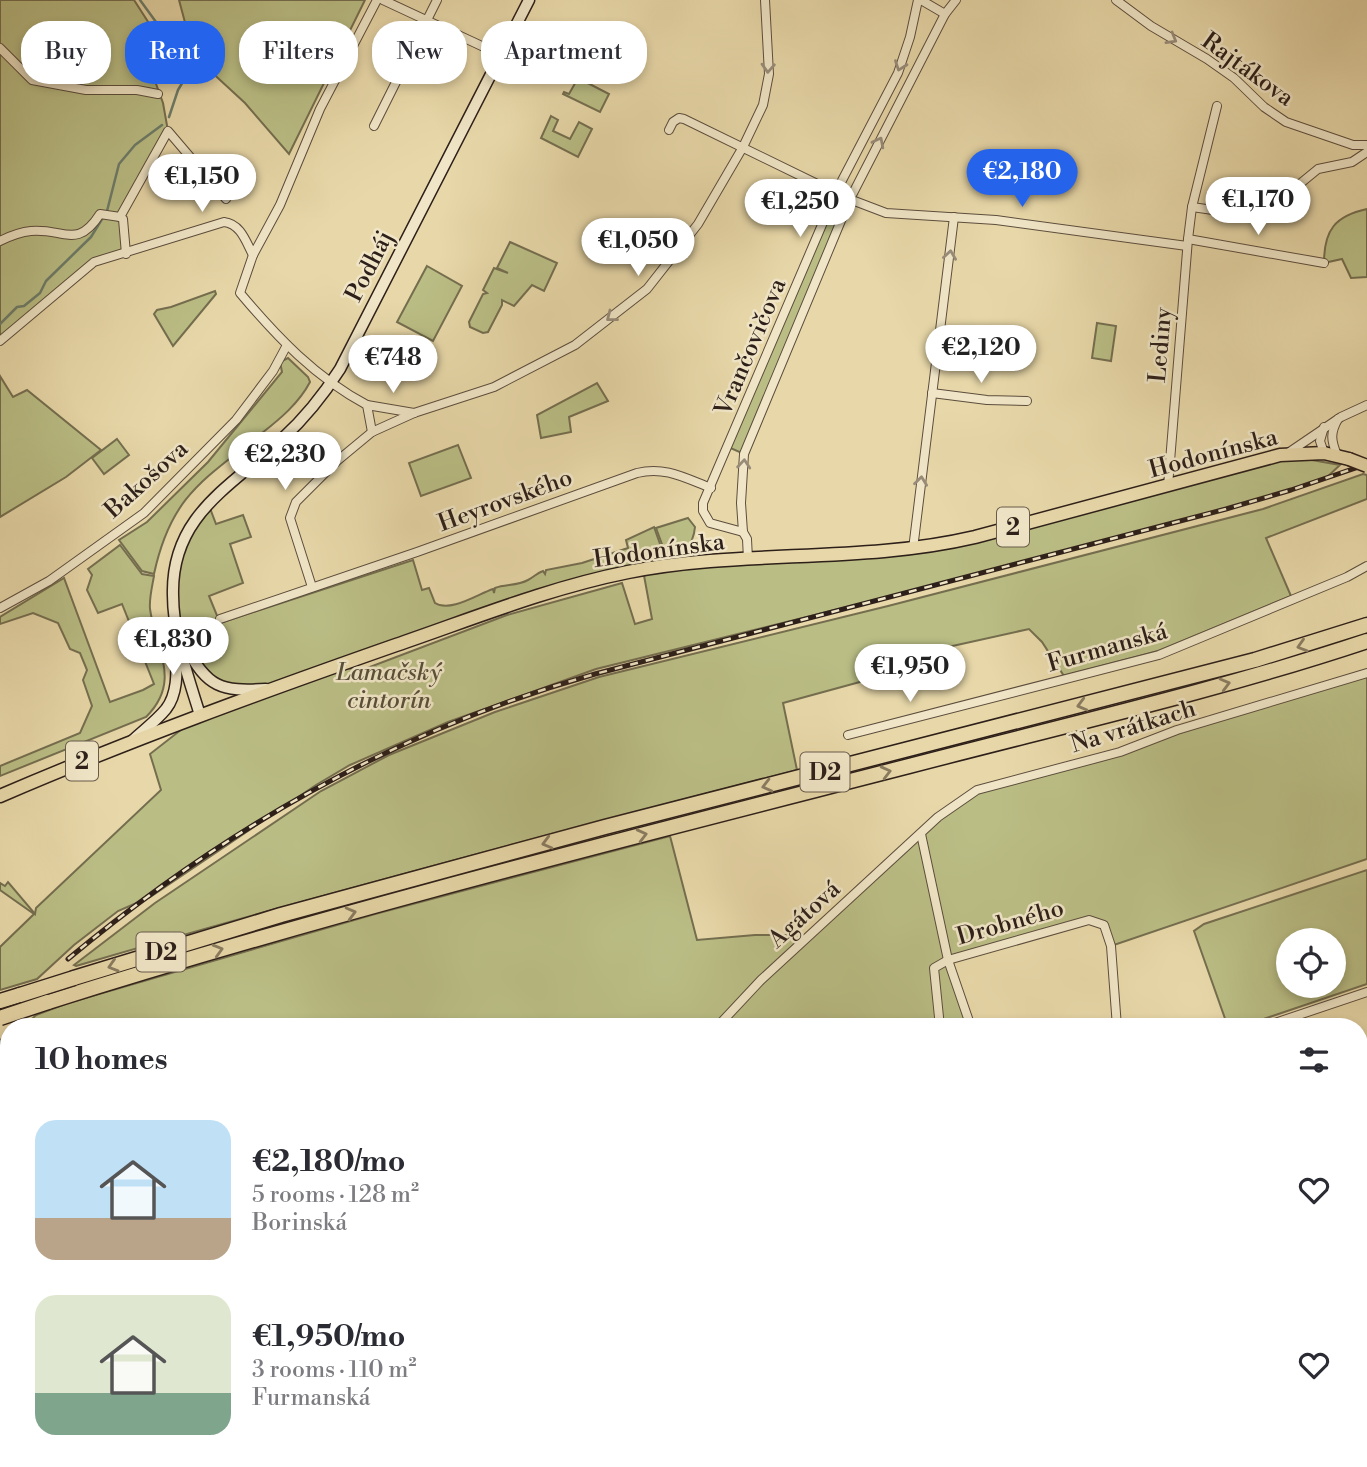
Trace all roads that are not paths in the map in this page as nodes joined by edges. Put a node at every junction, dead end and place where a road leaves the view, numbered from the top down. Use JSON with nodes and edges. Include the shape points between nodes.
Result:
{"nodes":[{"id":1,"x":377,"y":0,"type":"edge"},
{"id":2,"x":383,"y":0,"type":"edge"},
{"id":3,"x":437,"y":0,"type":"edge"},
{"id":4,"x":529,"y":0,"type":"edge"},
{"id":5,"x":765,"y":0,"type":"edge"},
{"id":6,"x":919,"y":0,"type":"edge"},
{"id":7,"x":956,"y":0,"type":"edge"},
{"id":8,"x":1116,"y":0,"type":"edge"},
{"id":9,"x":945,"y":14,"type":"junction"},
{"id":10,"x":428,"y":20,"type":"junction"},
{"id":11,"x":518,"y":21,"type":"edge"},
{"id":12,"x":481,"y":45,"type":"edge"},
{"id":13,"x":0,"y":48,"type":"edge"},
{"id":14,"x":486,"y":84,"type":"edge"},
{"id":15,"x":158,"y":94,"type":"dead end"},
{"id":16,"x":1217,"y":106,"type":"dead end"},
{"id":17,"x":374,"y":126,"type":"dead end"},
{"id":18,"x":669,"y":130,"type":"dead end"},
{"id":19,"x":1367,"y":145,"type":"edge"},
{"id":20,"x":743,"y":147,"type":"junction"},
{"id":21,"x":1367,"y":152,"type":"edge"},
{"id":22,"x":836,"y":192,"type":"junction"},
{"id":23,"x":226,"y":199,"type":"dead end"},
{"id":24,"x":850,"y":199,"type":"junction"},
{"id":25,"x":1192,"y":206,"type":"junction"},
{"id":26,"x":115,"y":216,"type":"junction"},
{"id":27,"x":954,"y":217,"type":"junction"},
{"id":28,"x":0,"y":241,"type":"edge"},
{"id":29,"x":1187,"y":243,"type":"junction"},
{"id":30,"x":126,"y":254,"type":"junction"},
{"id":31,"x":253,"y":255,"type":"junction"},
{"id":32,"x":1324,"y":263,"type":"dead end"},
{"id":33,"x":0,"y":341,"type":"edge"},
{"id":34,"x":287,"y":345,"type":"junction"},
{"id":35,"x":331,"y":384,"type":"junction"},
{"id":36,"x":932,"y":393,"type":"junction"},
{"id":37,"x":1027,"y":401,"type":"dead end"},
{"id":38,"x":368,"y":405,"type":"junction"},
{"id":39,"x":1367,"y":405,"type":"edge"},
{"id":40,"x":414,"y":413,"type":"junction"},
{"id":41,"x":1338,"y":419,"type":"junction"},
{"id":42,"x":1324,"y":427,"type":"junction"},
{"id":43,"x":372,"y":432,"type":"junction"},
{"id":44,"x":1288,"y":453,"type":"junction"},
{"id":45,"x":1337,"y":456,"type":"junction"},
{"id":46,"x":1367,"y":466,"type":"edge"},
{"id":47,"x":1168,"y":486,"type":"junction"},
{"id":48,"x":711,"y":488,"type":"junction"},
{"id":49,"x":743,"y":532,"type":"junction"},
{"id":50,"x":914,"y":549,"type":"junction"},
{"id":51,"x":748,"y":558,"type":"junction"},
{"id":52,"x":1367,"y":566,"type":"edge"},
{"id":53,"x":312,"y":587,"type":"junction"},
{"id":54,"x":0,"y":608,"type":"edge"},
{"id":55,"x":220,"y":619,"type":"dead end"},
{"id":56,"x":1367,"y":625,"type":"edge"},
{"id":57,"x":176,"y":629,"type":"junction"},
{"id":58,"x":1367,"y":641,"type":"edge"},
{"id":59,"x":1367,"y":673,"type":"edge"},
{"id":60,"x":274,"y":688,"type":"junction"},
{"id":61,"x":200,"y":715,"type":"junction"},
{"id":62,"x":848,"y":735,"type":"dead end"},
{"id":63,"x":132,"y":741,"type":"junction"},
{"id":64,"x":0,"y":796,"type":"edge"},
{"id":65,"x":921,"y":834,"type":"junction"},
{"id":66,"x":948,"y":960,"type":"junction"},
{"id":67,"x":1367,"y":992,"type":"edge"},
{"id":68,"x":0,"y":1001,"type":"edge"},
{"id":69,"x":0,"y":1018,"type":"edge"},
{"id":70,"x":726,"y":1018,"type":"edge"},
{"id":71,"x":939,"y":1018,"type":"edge"},
{"id":72,"x":968,"y":1018,"type":"edge"},
{"id":73,"x":1115,"y":1018,"type":"edge"},
{"id":74,"x":1290,"y":1018,"type":"edge"}],
"edges":[{"from":1,"to":31,"type":"street","via":[[320,109],[280,205]]},
{"from":2,"to":10,"type":"street"},
{"from":3,"to":10,"type":"street"},
{"from":4,"to":11,"type":"street","name":"Podháj"},
{"from":5,"to":20,"type":"street","one_way":true,"via":[[769,74],[762,105]]},
{"from":6,"to":9,"type":"street"},
{"from":6,"to":22,"type":"street","name":"Vrančovičova","one_way":true,"via":[[898,73]]},
{"from":7,"to":9,"type":"street","name":"Vrančovičova"},
{"from":8,"to":19,"type":"street","name":"Rajtákova","one_way":true,"via":[[1234,78],[1286,122],[1353,145]]},
{"from":24,"to":9,"type":"street","name":"Vrančovičova","one_way":true},
{"from":10,"to":12,"type":"street"},
{"from":10,"to":17,"type":"street"},
{"from":13,"to":15,"type":"street","via":[[32,80],[86,90]]},
{"from":14,"to":35,"type":"street","name":"Podháj"},
{"from":16,"to":25,"type":"street","name":"Lediny"},
{"from":18,"to":20,"type":"street","via":[[673,122],[684,119]]},
{"from":20,"to":22,"type":"street"},
{"from":20,"to":40,"type":"street","one_way":true,"via":[[698,224],[647,289],[575,345],[494,387]]},
{"from":21,"to":25,"type":"street","via":[[1352,162],[1318,169],[1274,205],[1248,215]]},
{"from":22,"to":24,"type":"street"},
{"from":22,"to":48,"type":"street","name":"Vrančovičova"},
{"from":23,"to":26,"type":"street","via":[[168,131]]},
{"from":24,"to":27,"type":"street","via":[[886,213]]},
{"from":49,"to":24,"type":"street","name":"Vrančovičova","one_way":true,"via":[[744,454]]},
{"from":25,"to":29,"type":"street","name":"Lediny"},
{"from":26,"to":28,"type":"street","via":[[100,214],[90,228],[77,235],[34,230]]},
{"from":26,"to":30,"type":"street","via":[[123,219]]},
{"from":27,"to":29,"type":"street"},
{"from":36,"to":27,"type":"street","one_way":true},
{"from":29,"to":32,"type":"street"},
{"from":29,"to":47,"type":"street","name":"Lediny"},
{"from":30,"to":31,"type":"street","via":[[229,222]]},
{"from":30,"to":33,"type":"street","via":[[94,262]]},
{"from":31,"to":34,"type":"street","via":[[240,293]]},
{"from":34,"to":35,"type":"street"},
{"from":34,"to":54,"type":"street","name":"Bakošova","via":[[236,420],[144,513],[63,571]]},
{"from":35,"to":38,"type":"street"},
{"from":35,"to":57,"type":"street","name":"Podháj","via":[[283,438],[219,492],[189,527],[174,574]]},
{"from":36,"to":37,"type":"street"},
{"from":50,"to":36,"type":"street","one_way":true},
{"from":38,"to":40,"type":"street"},
{"from":38,"to":43,"type":"street"},
{"from":39,"to":41,"type":"street"},
{"from":40,"to":43,"type":"street"},
{"from":41,"to":42,"type":"street"},
{"from":41,"to":45,"type":"street","via":[[1331,441]]},
{"from":42,"to":44,"type":"street"},
{"from":42,"to":45,"type":"street","via":[[1320,441]]},
{"from":43,"to":53,"type":"street","via":[[296,502],[290,518]]},
{"from":44,"to":45,"type":"main road","name":"Hodonínska","number":"2"},
{"from":44,"to":47,"type":"main road","name":"Hodonínska","number":"2"},
{"from":45,"to":46,"type":"main road","number":"2","bridge":true},
{"from":47,"to":50,"type":"main road","name":"Hodonínska","number":"2"},
{"from":48,"to":49,"type":"street","name":"Vrančovičova","via":[[703,503],[705,517],[710,523]]},
{"from":48,"to":53,"type":"street","name":"Heyrovského","via":[[674,472],[643,471]]},
{"from":49,"to":51,"type":"street","name":"Vrančovičova"},
{"from":50,"to":51,"type":"main road","name":"Hodonínska","number":"2"},
{"from":51,"to":60,"type":"main road","name":"Hodonínska","number":"2","via":[[678,563],[585,582]]},
{"from":52,"to":62,"type":"street","name":"Furmanská","via":[[1159,655]]},
{"from":53,"to":55,"type":"street","name":"Heyrovského"},
{"from":56,"to":68,"type":"highway","number":"D2","one_way":true,"bridge":true,"via":[[1242,663],[281,915]]},
{"from":57,"to":60,"type":"street","via":[[199,671],[211,682],[236,689]]},
{"from":57,"to":61,"type":"street","name":"Podháj"},
{"from":57,"to":63,"type":"street","via":[[175,686],[170,703]]},
{"from":69,"to":58,"type":"highway","number":"D2","one_way":true,"bridge":true,"via":[[285,930],[1196,692]]},
{"from":59,"to":65,"type":"street","name":"Na vrátkach","via":[[1177,730],[1120,752],[977,790]]},
{"from":60,"to":61,"type":"main road","name":"Hodonínska","number":"2"},
{"from":61,"to":63,"type":"main road","name":"Hodonínska","number":"2"},
{"from":63,"to":64,"type":"main road","name":"Hodonínska","number":"2"},
{"from":65,"to":66,"type":"street"},
{"from":65,"to":70,"type":"street","name":"Agátová","via":[[761,980]]},
{"from":66,"to":71,"type":"street","via":[[934,968]]},
{"from":66,"to":72,"type":"street"},
{"from":66,"to":73,"type":"street","name":"Drobného","via":[[1083,921],[1104,925],[1111,946]]},
{"from":67,"to":74,"type":"street"}]}
